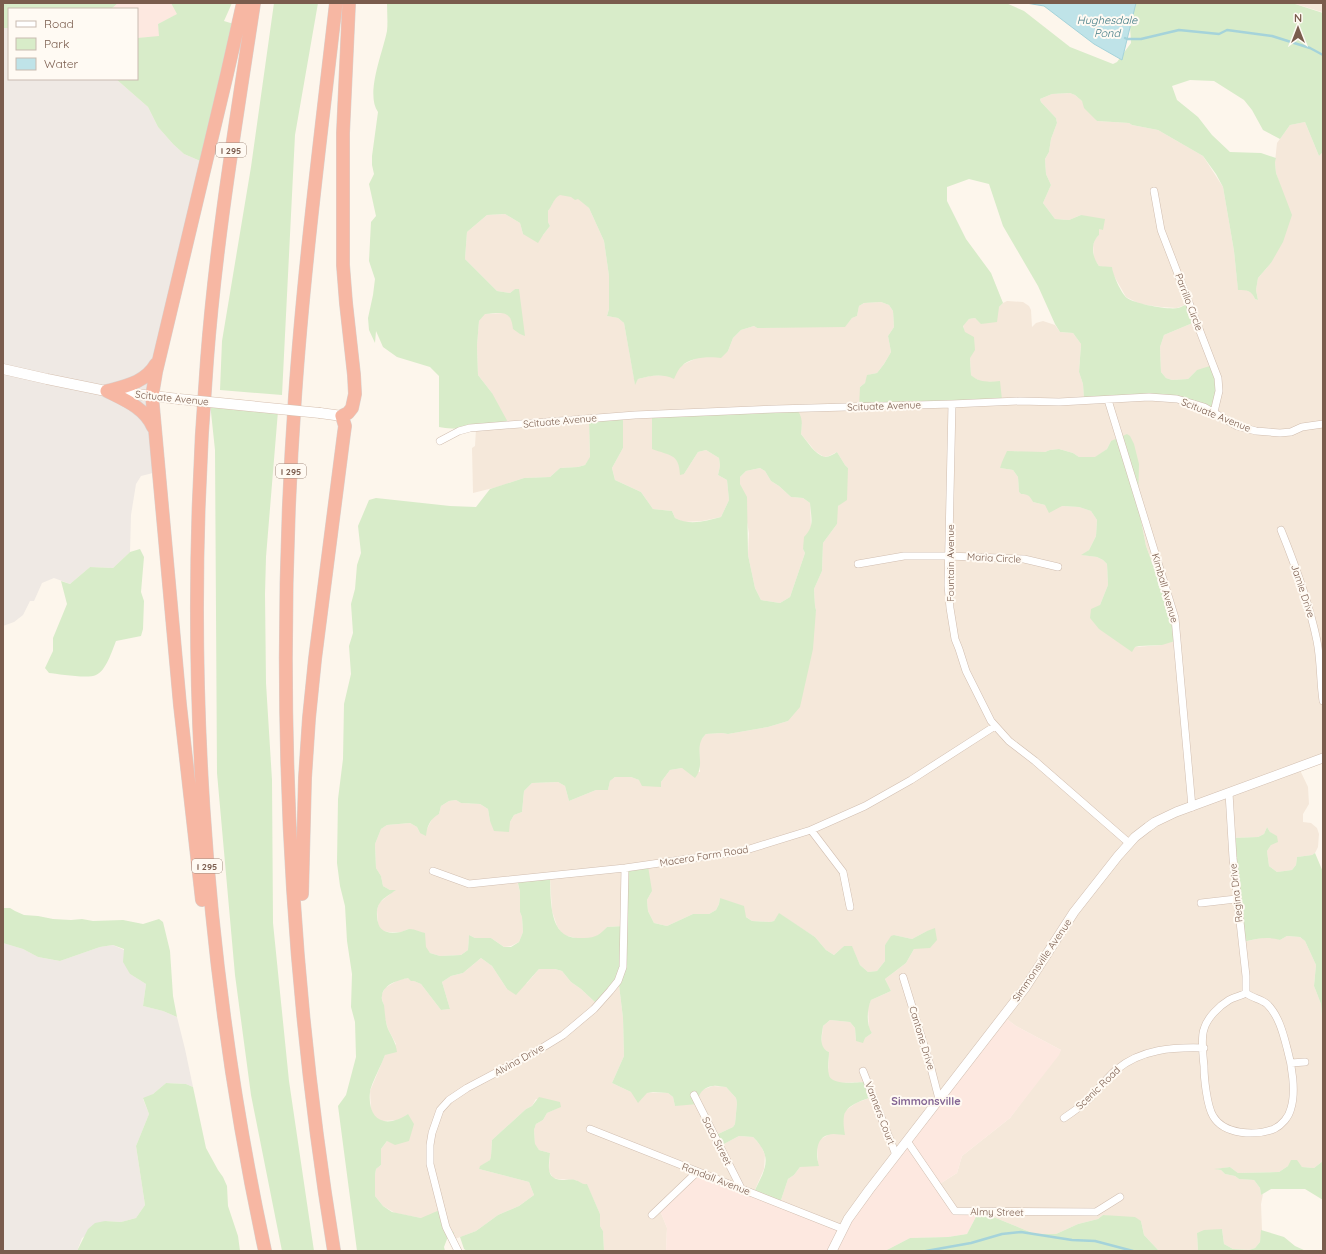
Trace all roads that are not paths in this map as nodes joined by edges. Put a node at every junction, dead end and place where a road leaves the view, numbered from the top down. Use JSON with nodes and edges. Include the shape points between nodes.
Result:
{"nodes":[{"id":1,"x":243,"y":3,"type":"edge"},
{"id":2,"x":254,"y":3,"type":"edge"},
{"id":3,"x":336,"y":3,"type":"edge"},
{"id":4,"x":349,"y":3,"type":"edge"},
{"id":5,"x":1154,"y":192,"type":"dead end"},
{"id":6,"x":161,"y":351,"type":"junction"},
{"id":7,"x":3,"y":369,"type":"edge"},
{"id":8,"x":107,"y":391,"type":"junction"},
{"id":9,"x":152,"y":396,"type":"junction"},
{"id":10,"x":1108,"y":400,"type":"junction"},
{"id":11,"x":952,"y":404,"type":"junction"},
{"id":12,"x":1214,"y":412,"type":"junction"},
{"id":13,"x":342,"y":416,"type":"junction"},
{"id":14,"x":1323,"y":424,"type":"edge"},
{"id":15,"x":155,"y":438,"type":"junction"},
{"id":16,"x":440,"y":441,"type":"dead end"},
{"id":17,"x":1281,"y":530,"type":"dead end"},
{"id":18,"x":948,"y":556,"type":"junction"},
{"id":19,"x":858,"y":564,"type":"dead end"},
{"id":20,"x":1058,"y":567,"type":"dead end"},
{"id":21,"x":1323,"y":701,"type":"edge"},
{"id":22,"x":995,"y":726,"type":"junction"},
{"id":23,"x":1323,"y":758,"type":"edge"},
{"id":24,"x":1229,"y":793,"type":"junction"},
{"id":25,"x":1192,"y":807,"type":"junction"},
{"id":26,"x":811,"y":830,"type":"junction"},
{"id":27,"x":1129,"y":843,"type":"junction"},
{"id":28,"x":625,"y":868,"type":"junction"},
{"id":29,"x":433,"y":872,"type":"dead end"},
{"id":30,"x":1236,"y":899,"type":"junction"},
{"id":31,"x":1201,"y":903,"type":"dead end"},
{"id":32,"x":850,"y":907,"type":"dead end"},
{"id":33,"x":298,"y":941,"type":"junction"},
{"id":34,"x":903,"y":977,"type":"dead end"},
{"id":35,"x":220,"y":983,"type":"junction"},
{"id":36,"x":1246,"y":993,"type":"junction"},
{"id":37,"x":1204,"y":1048,"type":"junction"},
{"id":38,"x":1305,"y":1062,"type":"dead end"},
{"id":39,"x":1290,"y":1064,"type":"junction"},
{"id":40,"x":863,"y":1071,"type":"dead end"},
{"id":41,"x":694,"y":1095,"type":"dead end"},
{"id":42,"x":939,"y":1099,"type":"junction"},
{"id":43,"x":1064,"y":1118,"type":"dead end"},
{"id":44,"x":590,"y":1129,"type":"dead end"},
{"id":45,"x":907,"y":1141,"type":"junction"},
{"id":46,"x":896,"y":1155,"type":"junction"},
{"id":47,"x":697,"y":1172,"type":"junction"},
{"id":48,"x":741,"y":1188,"type":"junction"},
{"id":49,"x":1120,"y":1197,"type":"dead end"},
{"id":50,"x":652,"y":1215,"type":"dead end"},
{"id":51,"x":843,"y":1229,"type":"junction"},
{"id":52,"x":265,"y":1251,"type":"edge"},
{"id":53,"x":334,"y":1251,"type":"edge"},
{"id":54,"x":458,"y":1251,"type":"edge"},
{"id":55,"x":832,"y":1251,"type":"edge"}],
"edges":[{"from":1,"to":6,"type":"highway"},
{"from":2,"to":35,"type":"highway","number":"I 295","via":[[215,276],[205,379],[198,507],[200,745],[207,864]]},
{"from":3,"to":33,"type":"highway","number":"I 295","via":[[303,299],[290,496],[287,715]]},
{"from":4,"to":13,"type":"highway","via":[[343,133],[343,265],[355,394],[350,411]]},
{"from":5,"to":12,"type":"street","name":"Parrillo Circle","via":[[1161,230],[1218,378],[1219,391]]},
{"from":6,"to":8,"type":"highway","via":[[154,367],[145,377]]},
{"from":6,"to":9,"type":"highway"},
{"from":7,"to":8,"type":"main road","name":"Scituate Avenue"},
{"from":8,"to":9,"type":"main road","name":"Scituate Avenue"},
{"from":8,"to":15,"type":"highway","via":[[142,412],[151,423]]},
{"from":9,"to":13,"type":"main road","name":"Scituate Avenue","bridge":true},
{"from":9,"to":15,"type":"highway"},
{"from":10,"to":11,"type":"street","name":"Scituate Avenue"},
{"from":10,"to":12,"type":"street","name":"Scituate Avenue","via":[[1177,398]]},
{"from":10,"to":25,"type":"street","name":"Kimball Avenue","via":[[1175,618]]},
{"from":11,"to":16,"type":"street","name":"Scituate Avenue","via":[[576,419],[470,428]]},
{"from":11,"to":18,"type":"street","name":"Fountain Avenue"},
{"from":12,"to":14,"type":"street","name":"Scituate Avenue","via":[[1237,426],[1269,433],[1290,432],[1302,427]]},
{"from":13,"to":33,"type":"highway","via":[[345,426],[309,718]]},
{"from":15,"to":35,"type":"highway","via":[[198,866],[207,934]]},
{"from":17,"to":21,"type":"street","name":"Jamie Drive","via":[[1307,600],[1317,642]]},
{"from":18,"to":19,"type":"street","name":"Maria Circle","via":[[904,556]]},
{"from":18,"to":20,"type":"street","name":"Maria Circle","via":[[1024,559]]},
{"from":18,"to":22,"type":"street","name":"Fountain Avenue","via":[[950,608],[955,639],[966,671]]},
{"from":22,"to":26,"type":"street","name":"Macera Farm Road","via":[[911,780],[865,806]]},
{"from":22,"to":27,"type":"street","name":"Fountain Avenue","via":[[1009,741]]},
{"from":23,"to":24,"type":"street","name":"Simmonsville Avenue"},
{"from":24,"to":25,"type":"street","name":"Simmonsville Avenue"},
{"from":24,"to":30,"type":"street","name":"Regina Drive"},
{"from":25,"to":27,"type":"street","name":"Simmonsville Avenue","via":[[1155,822]]},
{"from":26,"to":28,"type":"street","name":"Macera Farm Road","via":[[742,851]]},
{"from":26,"to":32,"type":"street","via":[[843,872]]},
{"from":27,"to":42,"type":"street","name":"Simmonsville Avenue","via":[[1074,912],[1025,988]]},
{"from":28,"to":29,"type":"street","name":"Macera Farm Road","via":[[469,884]]},
{"from":28,"to":54,"type":"street","name":"Alvina Drive","via":[[623,967],[618,981],[594,1009],[563,1035],[467,1088],[454,1096],[440,1110],[430,1145],[431,1171],[446,1227]]},
{"from":30,"to":31,"type":"street"},
{"from":30,"to":36,"type":"street","name":"Regina Drive"},
{"from":33,"to":53,"type":"highway","number":"I 295","via":[[315,1114]]},
{"from":34,"to":42,"type":"street","name":"Cantone Drive"},
{"from":35,"to":52,"type":"highway","number":"I 295","via":[[238,1109]]},
{"from":36,"to":37,"type":"street","via":[[1230,1000],[1213,1014],[1204,1030]]},
{"from":36,"to":39,"type":"street","via":[[1266,1003],[1270,1008],[1281,1028]]},
{"from":37,"to":39,"type":"street","via":[[1205,1085],[1211,1112],[1218,1123],[1226,1129],[1263,1132],[1284,1122],[1293,1097]]},
{"from":37,"to":43,"type":"street","name":"Scenic Road","via":[[1170,1048],[1131,1060],[1117,1069],[1087,1101]]},
{"from":38,"to":39,"type":"street"},
{"from":40,"to":46,"type":"street","name":"Vanners Court"},
{"from":41,"to":48,"type":"street","name":"Saco Street"},
{"from":42,"to":45,"type":"street","name":"Simmonsville Avenue"},
{"from":44,"to":47,"type":"street","name":"Randall Avenue"},
{"from":45,"to":46,"type":"street","name":"Simmonsville Avenue"},
{"from":45,"to":49,"type":"street","name":"Almy Street","via":[[955,1211],[1096,1212]]},
{"from":46,"to":51,"type":"street","name":"Simmonsville Avenue"},
{"from":47,"to":48,"type":"street","name":"Randall Avenue"},
{"from":47,"to":50,"type":"street"},
{"from":48,"to":51,"type":"street","name":"Randall Avenue"},
{"from":51,"to":55,"type":"street","name":"Simmonsville Avenue"}]}
